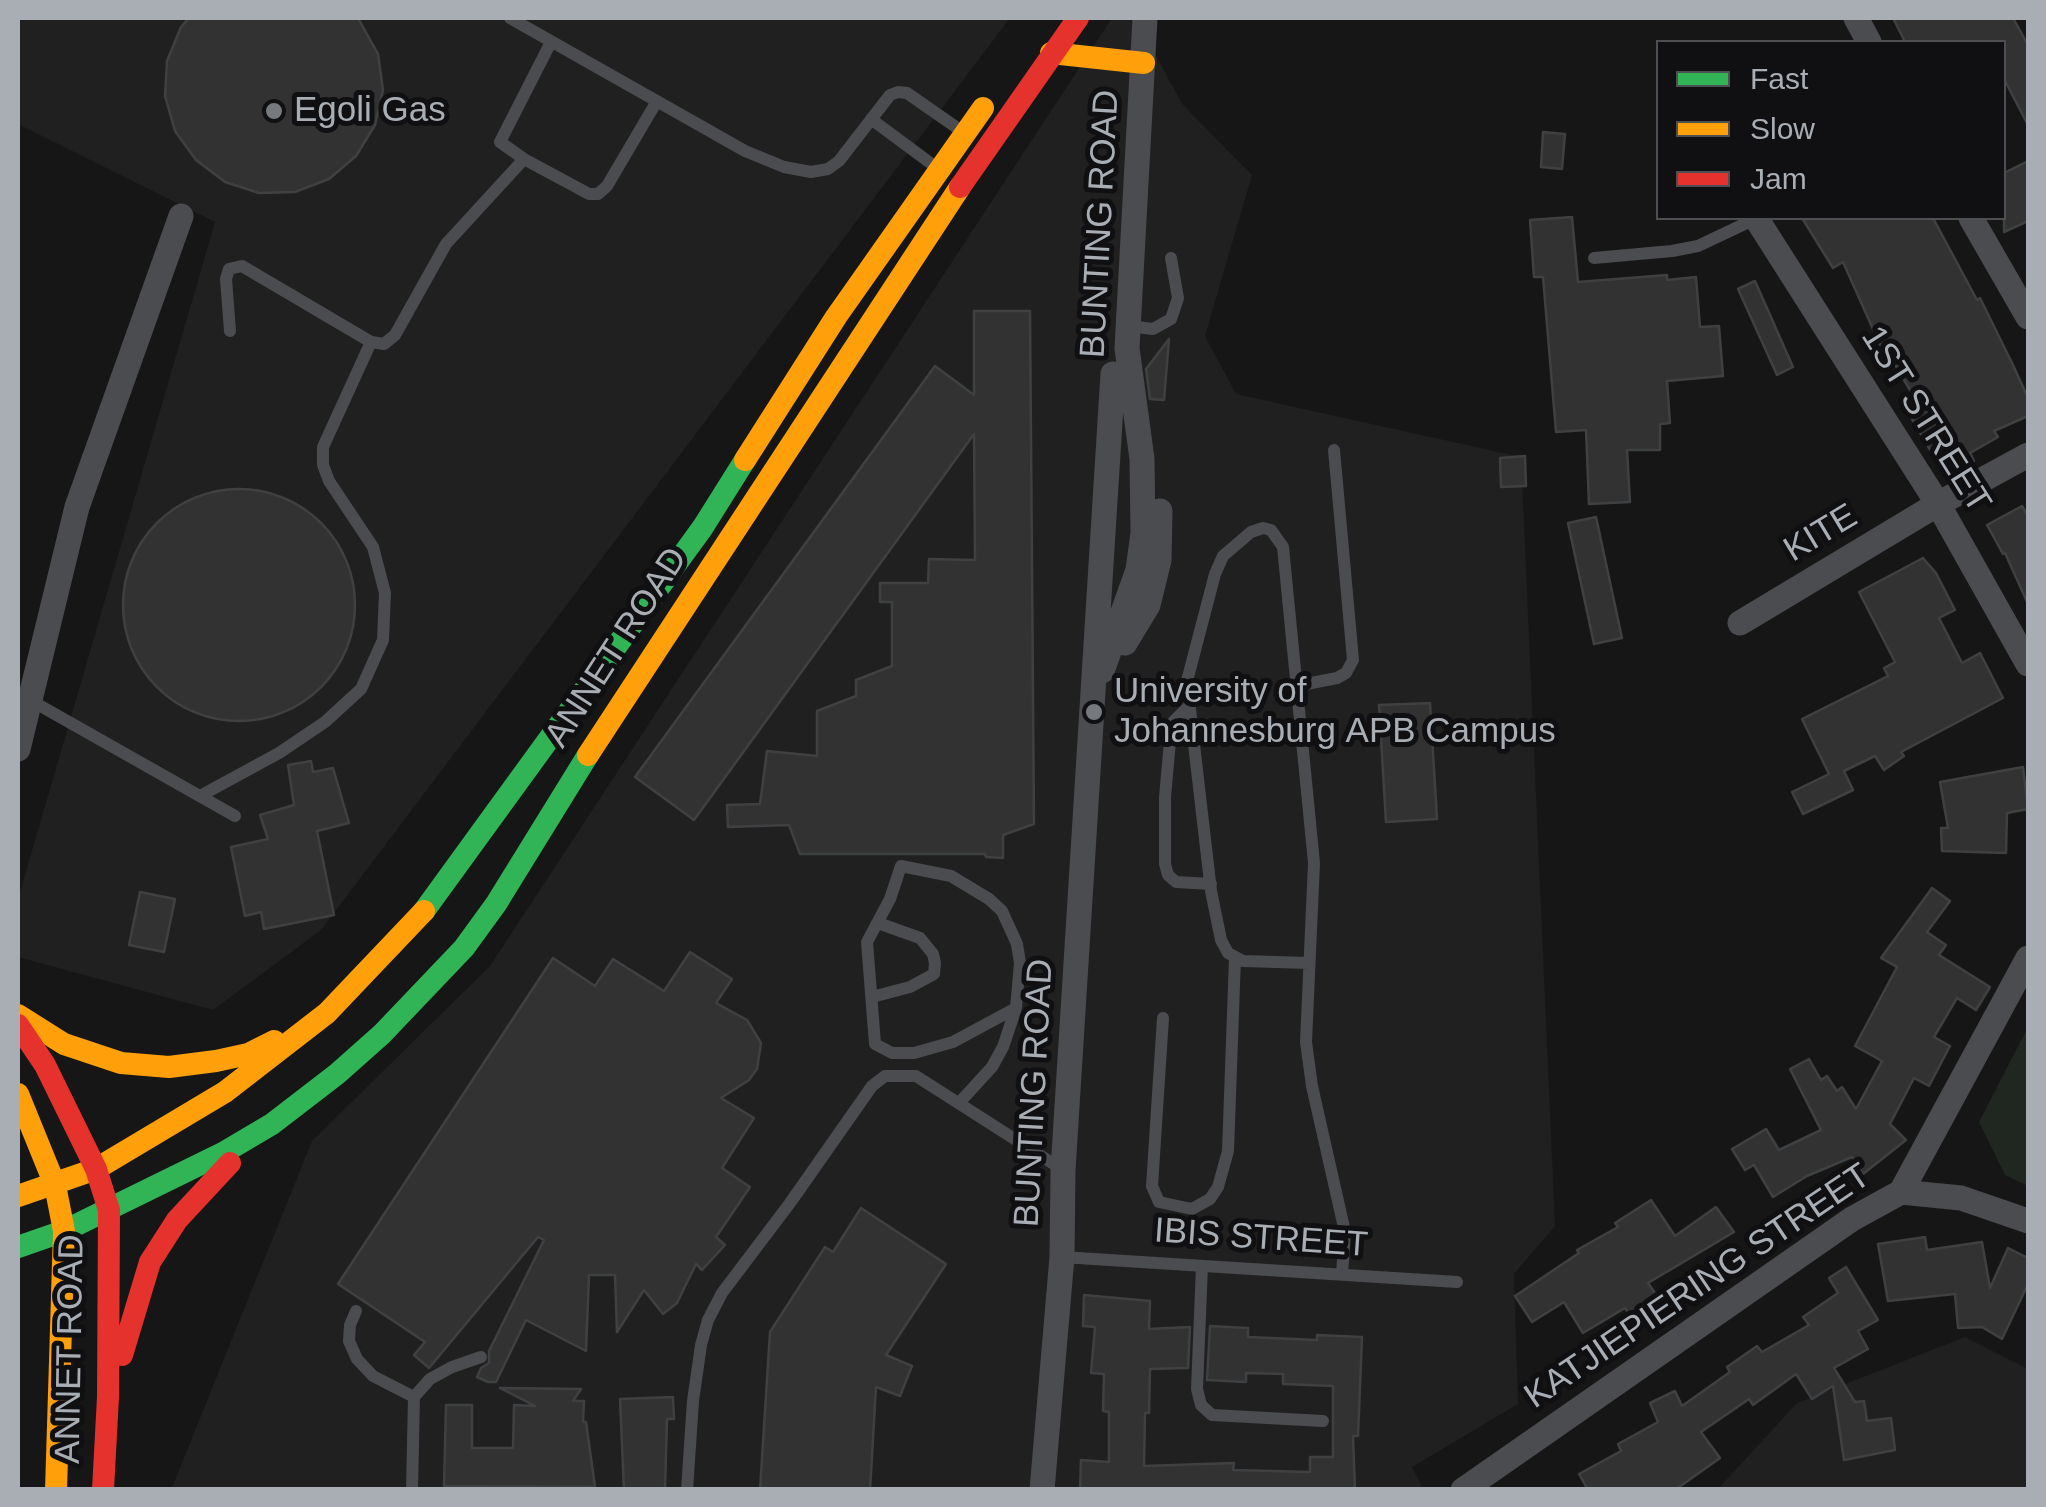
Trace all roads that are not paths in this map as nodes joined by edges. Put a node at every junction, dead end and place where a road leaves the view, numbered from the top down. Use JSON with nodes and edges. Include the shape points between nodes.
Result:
{"nodes":[{"id":1,"x":510,"y":18,"type":"edge"},
{"id":2,"x":1078,"y":18,"type":"edge"},
{"id":3,"x":1132,"y":18,"type":"edge"},
{"id":4,"x":1145,"y":18,"type":"edge"},
{"id":5,"x":1856,"y":18,"type":"edge"},
{"id":6,"x":1868,"y":40,"type":"edge"},
{"id":7,"x":551,"y":42,"type":"junction"},
{"id":8,"x":1051,"y":53,"type":"junction"},
{"id":9,"x":1136,"y":62,"type":"junction"},
{"id":10,"x":998,"y":86,"type":"dead end"},
{"id":11,"x":657,"y":100,"type":"junction"},
{"id":12,"x":871,"y":119,"type":"junction"},
{"id":13,"x":960,"y":141,"type":"junction"},
{"id":14,"x":524,"y":159,"type":"junction"},
{"id":15,"x":978,"y":160,"type":"junction"},
{"id":16,"x":940,"y":169,"type":"junction"},
{"id":17,"x":181,"y":216,"type":"dead end"},
{"id":18,"x":1752,"y":220,"type":"edge"},
{"id":19,"x":1757,"y":220,"type":"edge"},
{"id":20,"x":1972,"y":220,"type":"edge"},
{"id":21,"x":1171,"y":258,"type":"dead end"},
{"id":22,"x":1594,"y":258,"type":"dead end"},
{"id":23,"x":2028,"y":316,"type":"edge"},
{"id":24,"x":836,"y":317,"type":"junction"},
{"id":25,"x":1128,"y":326,"type":"junction"},
{"id":26,"x":230,"y":331,"type":"dead end"},
{"id":27,"x":866,"y":337,"type":"junction"},
{"id":28,"x":371,"y":342,"type":"junction"},
{"id":29,"x":1334,"y":450,"type":"dead end"},
{"id":30,"x":2028,"y":455,"type":"edge"},
{"id":31,"x":1938,"y":504,"type":"junction"},
{"id":32,"x":1740,"y":624,"type":"dead end"},
{"id":33,"x":2028,"y":664,"type":"edge"},
{"id":34,"x":1296,"y":686,"type":"junction"},
{"id":35,"x":27,"y":690,"type":"edge"},
{"id":36,"x":1092,"y":699,"type":"junction"},
{"id":37,"x":1190,"y":705,"type":"junction"},
{"id":38,"x":18,"y":749,"type":"edge"},
{"id":39,"x":200,"y":796,"type":"junction"},
{"id":40,"x":235,"y":816,"type":"dead end"},
{"id":41,"x":1210,"y":884,"type":"junction"},
{"id":42,"x":878,"y":922,"type":"junction"},
{"id":43,"x":1235,"y":958,"type":"junction"},
{"id":44,"x":2028,"y":958,"type":"edge"},
{"id":45,"x":1308,"y":963,"type":"junction"},
{"id":46,"x":872,"y":997,"type":"junction"},
{"id":47,"x":1016,"y":1008,"type":"junction"},
{"id":48,"x":327,"y":1013,"type":"junction"},
{"id":49,"x":18,"y":1014,"type":"edge"},
{"id":50,"x":1164,"y":1018,"type":"dead end"},
{"id":51,"x":18,"y":1026,"type":"edge"},
{"id":52,"x":18,"y":1094,"type":"edge"},
{"id":53,"x":959,"y":1103,"type":"junction"},
{"id":54,"x":272,"y":1124,"type":"junction"},
{"id":55,"x":96,"y":1169,"type":"junction"},
{"id":56,"x":1063,"y":1170,"type":"junction"},
{"id":57,"x":55,"y":1185,"type":"junction"},
{"id":58,"x":1901,"y":1192,"type":"junction"},
{"id":59,"x":18,"y":1196,"type":"edge"},
{"id":60,"x":109,"y":1210,"type":"junction"},
{"id":61,"x":2028,"y":1221,"type":"edge"},
{"id":62,"x":64,"y":1231,"type":"junction"},
{"id":63,"x":18,"y":1247,"type":"edge"},
{"id":64,"x":1062,"y":1257,"type":"junction"},
{"id":65,"x":1202,"y":1266,"type":"junction"},
{"id":66,"x":1342,"y":1274,"type":"junction"},
{"id":67,"x":1457,"y":1282,"type":"dead end"},
{"id":68,"x":356,"y":1311,"type":"dead end"},
{"id":69,"x":482,"y":1357,"type":"dead end"},
{"id":70,"x":108,"y":1397,"type":"junction"},
{"id":71,"x":414,"y":1397,"type":"junction"},
{"id":72,"x":1323,"y":1422,"type":"dead end"},
{"id":73,"x":1040,"y":1487,"type":"edge"},
{"id":74,"x":56,"y":1490,"type":"edge"},
{"id":75,"x":103,"y":1490,"type":"edge"},
{"id":76,"x":412,"y":1490,"type":"edge"},
{"id":77,"x":687,"y":1490,"type":"edge"},
{"id":78,"x":1463,"y":1490,"type":"edge"}],
"edges":[{"from":1,"to":7,"type":"lane"},
{"from":2,"to":8,"type":"main road","name":"ANNET ROAD"},
{"from":3,"to":9,"type":"street","name":"BUNTING ROAD"},
{"from":4,"to":9,"type":"street","name":"BUNTING ROAD"},
{"from":5,"to":6,"type":"street"},
{"from":7,"to":11,"type":"lane"},
{"from":7,"to":14,"type":"lane","via":[[500,142]]},
{"from":8,"to":9,"type":"main road"},
{"from":8,"to":15,"type":"main road","name":"ANNET ROAD"},
{"from":9,"to":25,"type":"street","name":"BUNTING ROAD"},
{"from":9,"to":36,"type":"street","name":"BUNTING ROAD","via":[[1112,374],[1115,519]]},
{"from":10,"to":13,"type":"main road","name":"ANNET ROAD"},
{"from":11,"to":12,"type":"lane","via":[[745,151],[811,172],[840,161]]},
{"from":11,"to":14,"type":"lane","via":[[598,194]]},
{"from":12,"to":13,"type":"lane","via":[[890,94],[907,94]]},
{"from":12,"to":16,"type":"lane"},
{"from":13,"to":15,"type":"main road"},
{"from":13,"to":16,"type":"main road","name":"ANNET ROAD"},
{"from":14,"to":28,"type":"lane","via":[[446,244],[395,336],[384,344]]},
{"from":15,"to":27,"type":"main road","name":"ANNET ROAD"},
{"from":16,"to":24,"type":"main road","name":"ANNET ROAD"},
{"from":17,"to":35,"type":"street","via":[[78,507]]},
{"from":18,"to":22,"type":"lane","via":[[1698,246]]},
{"from":19,"to":31,"type":"street","name":"1ST STREET"},
{"from":20,"to":23,"type":"street"},
{"from":21,"to":25,"type":"lane","via":[[1178,298],[1172,318],[1153,329]]},
{"from":24,"to":27,"type":"main road"},
{"from":24,"to":48,"type":"main road","name":"ANNET ROAD","via":[[703,527],[446,883]]},
{"from":25,"to":36,"type":"street","name":"BUNTING ROAD","via":[[1145,507],[1141,557]]},
{"from":26,"to":28,"type":"lane","via":[[226,279],[229,270],[242,266]]},
{"from":27,"to":54,"type":"main road","name":"ANNET ROAD","via":[[464,948],[371,1044]]},
{"from":28,"to":39,"type":"lane","via":[[324,447],[323,465],[373,547],[385,593],[383,640],[360,689],[325,722]]},
{"from":29,"to":34,"type":"lane","via":[[1353,660],[1337,678]]},
{"from":30,"to":31,"type":"street","name":"KITE"},
{"from":31,"to":32,"type":"street","name":"KITE"},
{"from":31,"to":33,"type":"street","name":"1ST STREET"},
{"from":34,"to":37,"type":"lane","via":[[1282,547],[1263,528],[1223,556],[1214,574],[1187,681]]},
{"from":34,"to":45,"type":"lane","via":[[1314,863]]},
{"from":35,"to":38,"type":"street"},
{"from":35,"to":39,"type":"lane"},
{"from":36,"to":56,"type":"street","name":"BUNTING ROAD"},
{"from":37,"to":41,"type":"lane"},
{"from":37,"to":41,"type":"lane","via":[[1171,730],[1165,864],[1172,881]]},
{"from":39,"to":40,"type":"lane"},
{"from":41,"to":43,"type":"lane","via":[[1222,940]]},
{"from":42,"to":46,"type":"lane","via":[[867,942]]},
{"from":42,"to":46,"type":"lane","via":[[920,938],[936,964],[922,981]]},
{"from":42,"to":47,"type":"lane","via":[[901,866],[970,886],[1010,925],[1020,963]]},
{"from":43,"to":45,"type":"lane"},
{"from":43,"to":50,"type":"lane","via":[[1228,1151],[1210,1200],[1192,1208],[1159,1202],[1152,1186]]},
{"from":44,"to":58,"type":"street","name":"KATJIEPIERING STREET"},
{"from":45,"to":66,"type":"lane","via":[[1306,1042],[1345,1232]]},
{"from":46,"to":47,"type":"lane","via":[[876,1044],[892,1053],[953,1042]]},
{"from":47,"to":53,"type":"lane","via":[[992,1067]]},
{"from":48,"to":49,"type":"main road","via":[[248,1054],[169,1067],[91,1055]]},
{"from":48,"to":55,"type":"main road","name":"ANNET ROAD","via":[[225,1092]]},
{"from":51,"to":55,"type":"main road"},
{"from":52,"to":57,"type":"main road","name":"ANNET ROAD"},
{"from":53,"to":56,"type":"lane"},
{"from":53,"to":77,"type":"lane","via":[[916,1076],[885,1076],[872,1086],[722,1293],[701,1345]]},
{"from":54,"to":60,"type":"main road","name":"ANNET ROAD"},
{"from":54,"to":70,"type":"main road","via":[[198,1193],[150,1262]]},
{"from":55,"to":57,"type":"main road"},
{"from":55,"to":60,"type":"main road","name":"ANNET ROAD"},
{"from":56,"to":64,"type":"street","name":"BUNTING ROAD"},
{"from":57,"to":59,"type":"main road"},
{"from":57,"to":62,"type":"main road","name":"ANNET ROAD"},
{"from":58,"to":61,"type":"street","via":[[1961,1198]]},
{"from":58,"to":78,"type":"street","name":"KATJIEPIERING STREET","via":[[1852,1219]]},
{"from":60,"to":62,"type":"main road"},
{"from":60,"to":70,"type":"main road","name":"ANNET ROAD"},
{"from":62,"to":63,"type":"main road"},
{"from":62,"to":74,"type":"main road","name":"ANNET ROAD"},
{"from":64,"to":65,"type":"lane","name":"IBIS STREET"},
{"from":64,"to":73,"type":"street","name":"BUNTING ROAD"},
{"from":65,"to":66,"type":"lane","name":"IBIS STREET"},
{"from":65,"to":72,"type":"lane","via":[[1201,1405],[1212,1415]]},
{"from":66,"to":67,"type":"lane","name":"IBIS STREET"},
{"from":68,"to":71,"type":"lane","via":[[349,1342],[357,1359],[373,1376]]},
{"from":69,"to":71,"type":"lane","via":[[430,1379]]},
{"from":70,"to":75,"type":"main road","name":"ANNET ROAD"},
{"from":71,"to":76,"type":"lane"}]}
